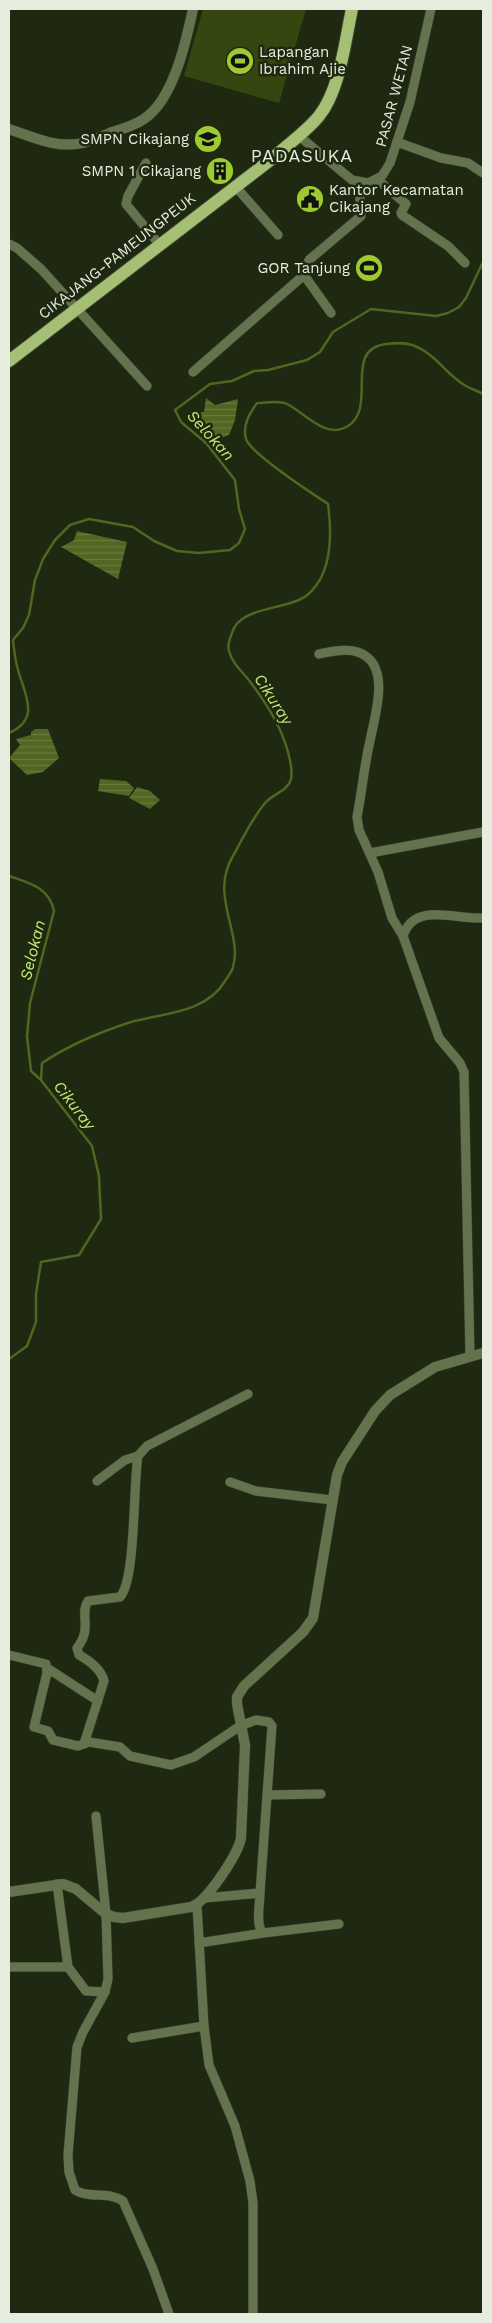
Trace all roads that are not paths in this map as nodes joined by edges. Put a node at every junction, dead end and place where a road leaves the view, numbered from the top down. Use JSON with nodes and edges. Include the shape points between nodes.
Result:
{"nodes":[{"id":1,"x":193,"y":9,"type":"edge"},
{"id":2,"x":352,"y":9,"type":"edge"},
{"id":3,"x":430,"y":9,"type":"edge"},
{"id":4,"x":9,"y":129,"type":"edge"},
{"id":5,"x":299,"y":136,"type":"junction"},
{"id":6,"x":397,"y":142,"type":"junction"},
{"id":7,"x":146,"y":164,"type":"dead end"},
{"id":8,"x":483,"y":173,"type":"edge"},
{"id":9,"x":378,"y":180,"type":"junction"},
{"id":10,"x":358,"y":183,"type":"junction"},
{"id":11,"x":235,"y":186,"type":"junction"},
{"id":12,"x":278,"y":235,"type":"dead end"},
{"id":13,"x":9,"y":244,"type":"edge"},
{"id":14,"x":159,"y":244,"type":"junction"},
{"id":15,"x":465,"y":263,"type":"dead end"},
{"id":16,"x":304,"y":275,"type":"junction"},
{"id":17,"x":75,"y":308,"type":"junction"},
{"id":18,"x":331,"y":313,"type":"dead end"},
{"id":19,"x":9,"y":361,"type":"edge"},
{"id":20,"x":193,"y":372,"type":"dead end"},
{"id":21,"x":147,"y":386,"type":"dead end"},
{"id":22,"x":319,"y":654,"type":"dead end"},
{"id":23,"x":483,"y":832,"type":"edge"},
{"id":24,"x":370,"y":853,"type":"junction"},
{"id":25,"x":483,"y":918,"type":"edge"},
{"id":26,"x":403,"y":936,"type":"junction"},
{"id":27,"x":483,"y":1353,"type":"edge"},
{"id":28,"x":470,"y":1356,"type":"junction"},
{"id":29,"x":248,"y":1394,"type":"dead end"},
{"id":30,"x":138,"y":1456,"type":"junction"},
{"id":31,"x":98,"y":1480,"type":"dead end"},
{"id":32,"x":230,"y":1482,"type":"dead end"},
{"id":33,"x":332,"y":1500,"type":"junction"},
{"id":34,"x":9,"y":1655,"type":"edge"},
{"id":35,"x":47,"y":1668,"type":"junction"},
{"id":36,"x":98,"y":1701,"type":"junction"},
{"id":37,"x":240,"y":1726,"type":"junction"},
{"id":38,"x":84,"y":1744,"type":"junction"},
{"id":39,"x":321,"y":1794,"type":"dead end"},
{"id":40,"x":267,"y":1795,"type":"junction"},
{"id":41,"x":96,"y":1816,"type":"dead end"},
{"id":42,"x":57,"y":1884,"type":"junction"},
{"id":43,"x":9,"y":1892,"type":"edge"},
{"id":44,"x":260,"y":1893,"type":"junction"},
{"id":45,"x":205,"y":1898,"type":"junction"},
{"id":46,"x":197,"y":1905,"type":"junction"},
{"id":47,"x":106,"y":1914,"type":"junction"},
{"id":48,"x":339,"y":1924,"type":"dead end"},
{"id":49,"x":263,"y":1933,"type":"junction"},
{"id":50,"x":199,"y":1943,"type":"junction"},
{"id":51,"x":9,"y":1968,"type":"edge"},
{"id":52,"x":68,"y":1968,"type":"junction"},
{"id":53,"x":105,"y":1992,"type":"junction"},
{"id":54,"x":204,"y":2026,"type":"junction"},
{"id":55,"x":132,"y":2038,"type":"dead end"},
{"id":56,"x":169,"y":2314,"type":"edge"},
{"id":57,"x":253,"y":2314,"type":"edge"}],
"edges":[{"from":1,"to":4,"type":"street","via":[[182,56],[169,86],[155,110],[144,120],[83,143],[67,145],[50,143]]},
{"from":2,"to":5,"type":"main road","name":"CIKAJANG-PAMEUNGPEUK","via":[[329,99]]},
{"from":3,"to":6,"type":"street","name":"PASAR WETAN","via":[[417,72]]},
{"from":5,"to":10,"type":"street","via":[[325,160]]},
{"from":5,"to":11,"type":"main road","name":"CIKAJANG-PAMEUNGPEUK"},
{"from":6,"to":8,"type":"street","via":[[441,158],[468,163]]},
{"from":6,"to":9,"type":"street","name":"PASAR WETAN","via":[[390,163]]},
{"from":7,"to":14,"type":"street","via":[[126,204]]},
{"from":9,"to":10,"type":"street"},
{"from":9,"to":15,"type":"street","via":[[406,204],[400,213],[402,215],[448,246]]},
{"from":10,"to":16,"type":"street","via":[[361,216],[308,260]]},
{"from":11,"to":12,"type":"street"},
{"from":11,"to":14,"type":"main road","name":"CIKAJANG-PAMEUNGPEUK"},
{"from":13,"to":17,"type":"street","via":[[41,269]]},
{"from":14,"to":17,"type":"main road","name":"CIKAJANG-PAMEUNGPEUK"},
{"from":16,"to":18,"type":"street"},
{"from":16,"to":20,"type":"street"},
{"from":17,"to":19,"type":"main road","name":"CIKAJANG-PAMEUNGPEUK"},
{"from":17,"to":21,"type":"street"},
{"from":22,"to":24,"type":"street","via":[[348,650],[358,652],[367,656],[376,671],[378,708],[358,817],[359,830]]},
{"from":23,"to":24,"type":"street"},
{"from":24,"to":26,"type":"street","via":[[392,918]]},
{"from":25,"to":26,"type":"street","via":[[423,915],[408,926]]},
{"from":26,"to":28,"type":"street","via":[[441,1043],[464,1072]]},
{"from":27,"to":28,"type":"street"},
{"from":28,"to":33,"type":"street","via":[[435,1367],[390,1395],[379,1406],[339,1468]]},
{"from":29,"to":30,"type":"street","via":[[147,1446]]},
{"from":30,"to":31,"type":"street","via":[[125,1460]]},
{"from":30,"to":36,"type":"street","via":[[125,1588],[120,1597],[88,1601],[85,1634],[77,1648],[79,1655],[102,1673],[104,1682]]},
{"from":32,"to":33,"type":"street","via":[[256,1491]]},
{"from":33,"to":37,"type":"street","via":[[313,1618],[303,1632],[240,1691],[237,1704]]},
{"from":34,"to":35,"type":"street","via":[[46,1664]]},
{"from":35,"to":36,"type":"street"},
{"from":35,"to":38,"type":"street","via":[[34,1727],[48,1731],[52,1740],[78,1746]]},
{"from":36,"to":38,"type":"street"},
{"from":37,"to":38,"type":"street","via":[[194,1757],[171,1765],[130,1756],[120,1747]]},
{"from":37,"to":40,"type":"street","via":[[256,1720],[269,1722],[272,1726]]},
{"from":37,"to":45,"type":"street","via":[[245,1745],[240,1844]]},
{"from":39,"to":40,"type":"street"},
{"from":40,"to":44,"type":"street"},
{"from":41,"to":47,"type":"street"},
{"from":42,"to":43,"type":"street"},
{"from":42,"to":47,"type":"street","via":[[76,1889]]},
{"from":42,"to":52,"type":"street"},
{"from":44,"to":45,"type":"street"},
{"from":44,"to":49,"type":"street","via":[[259,1923]]},
{"from":45,"to":46,"type":"street"},
{"from":46,"to":47,"type":"street","via":[[123,1918]]},
{"from":46,"to":50,"type":"street"},
{"from":47,"to":53,"type":"street","via":[[109,1973]]},
{"from":48,"to":49,"type":"street"},
{"from":49,"to":50,"type":"street"},
{"from":50,"to":54,"type":"street"},
{"from":51,"to":52,"type":"street"},
{"from":52,"to":53,"type":"street","via":[[86,1991]]},
{"from":53,"to":56,"type":"street","via":[[77,2047],[69,2172],[75,2190],[80,2193],[104,2194],[123,2201],[153,2268]]},
{"from":54,"to":55,"type":"street"},
{"from":54,"to":57,"type":"street","via":[[209,2065],[235,2126],[250,2181],[253,2203]]}]}
